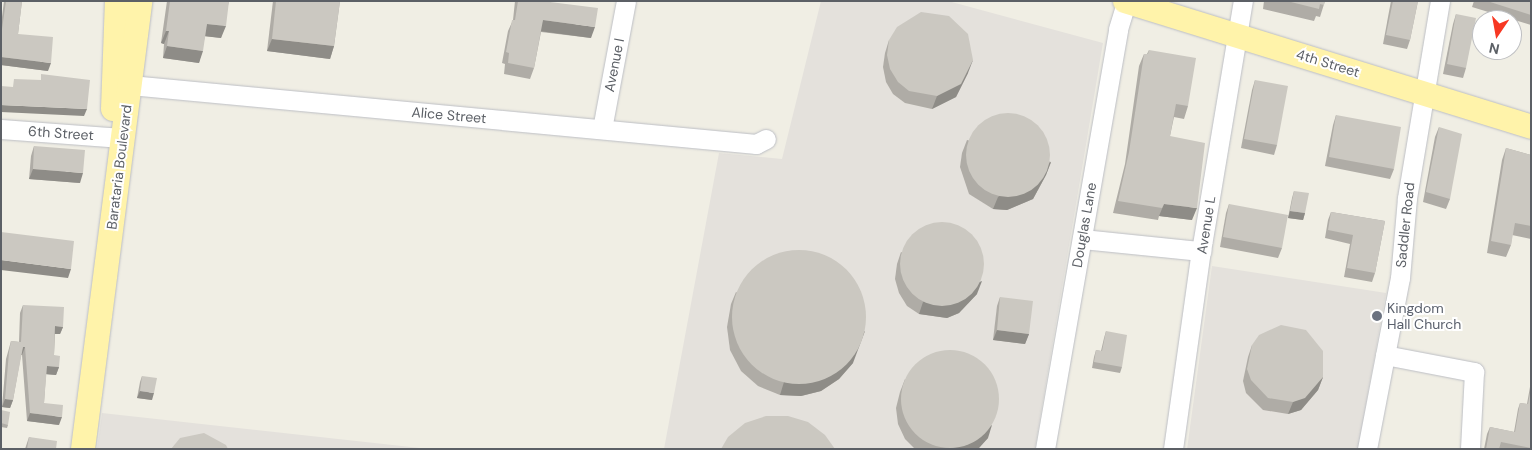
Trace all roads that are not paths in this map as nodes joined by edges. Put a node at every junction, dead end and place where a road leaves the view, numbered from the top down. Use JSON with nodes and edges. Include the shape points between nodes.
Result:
{"nodes":[{"id":1,"x":117,"y":1,"type":"edge"},
{"id":2,"x":140,"y":1,"type":"edge"},
{"id":3,"x":626,"y":1,"type":"edge"},
{"id":4,"x":1126,"y":1,"type":"edge"},
{"id":5,"x":1243,"y":1,"type":"edge"},
{"id":6,"x":1440,"y":1,"type":"edge"},
{"id":7,"x":1237,"y":36,"type":"junction"},
{"id":8,"x":130,"y":85,"type":"junction"},
{"id":9,"x":1423,"y":92,"type":"junction"},
{"id":10,"x":1531,"y":127,"type":"edge"},
{"id":11,"x":1,"y":129,"type":"edge"},
{"id":12,"x":602,"y":129,"type":"junction"},
{"id":13,"x":117,"y":137,"type":"junction"},
{"id":14,"x":766,"y":139,"type":"dead end"},
{"id":15,"x":1082,"y":239,"type":"junction"},
{"id":16,"x":1201,"y":251,"type":"junction"},
{"id":17,"x":1385,"y":355,"type":"junction"},
{"id":18,"x":1369,"y":448,"type":"edge"},
{"id":19,"x":83,"y":449,"type":"edge"},
{"id":20,"x":1045,"y":449,"type":"edge"},
{"id":21,"x":1172,"y":449,"type":"edge"},
{"id":22,"x":1470,"y":449,"type":"edge"}],
"edges":[{"from":1,"to":13,"type":"main road","name":"Barataria Boulevard"},
{"from":2,"to":8,"type":"main road","name":"Barataria Boulevard"},
{"from":3,"to":12,"type":"street","name":"Avenue I"},
{"from":4,"to":7,"type":"main road","name":"4th Street"},
{"from":4,"to":15,"type":"street","name":"Douglas Lane"},
{"from":5,"to":7,"type":"street","name":"Avenue L"},
{"from":6,"to":9,"type":"street","name":"Saddler Road"},
{"from":7,"to":9,"type":"main road","name":"4th Street"},
{"from":7,"to":16,"type":"street","name":"Avenue L"},
{"from":8,"to":12,"type":"street","name":"Alice Street"},
{"from":8,"to":13,"type":"main road","name":"Barataria Boulevard"},
{"from":9,"to":10,"type":"main road","name":"4th Street"},
{"from":9,"to":17,"type":"street","name":"Saddler Road","via":[[1407,198],[1400,278]]},
{"from":11,"to":13,"type":"street","name":"6th Street"},
{"from":12,"to":14,"type":"street","name":"Alice Street","via":[[756,144]]},
{"from":13,"to":19,"type":"main road","name":"Barataria Boulevard"},
{"from":15,"to":16,"type":"street"},
{"from":15,"to":20,"type":"street","name":"Douglas Lane"},
{"from":16,"to":21,"type":"street","name":"Avenue L"},
{"from":17,"to":18,"type":"street","name":"Saddler Road"},
{"from":17,"to":22,"type":"street","via":[[1474,372]]}]}
